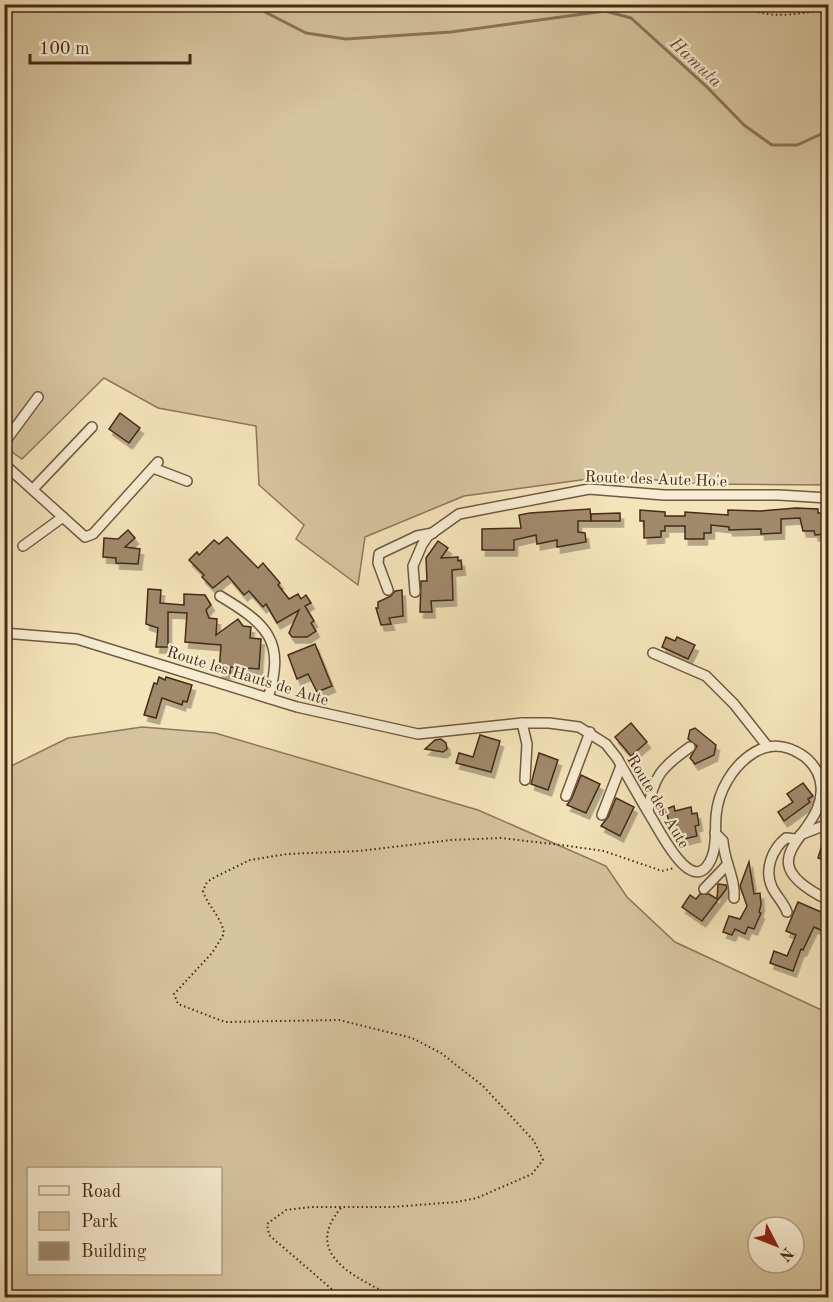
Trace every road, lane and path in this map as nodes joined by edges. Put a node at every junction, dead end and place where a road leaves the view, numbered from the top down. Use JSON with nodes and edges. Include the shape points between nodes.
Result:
{"nodes":[{"id":1,"x":742,"y":4,"type":"edge"},
{"id":2,"x":828,"y":9,"type":"edge"},
{"id":3,"x":38,"y":397,"type":"dead end"},
{"id":4,"x":92,"y":427,"type":"dead end"},
{"id":5,"x":4,"y":443,"type":"edge"},
{"id":6,"x":4,"y":464,"type":"edge"},
{"id":7,"x":187,"y":481,"type":"dead end"},
{"id":8,"x":34,"y":488,"type":"junction"},
{"id":9,"x":828,"y":498,"type":"edge"},
{"id":10,"x":63,"y":517,"type":"junction"},
{"id":11,"x":433,"y":533,"type":"junction"},
{"id":12,"x":23,"y":546,"type":"dead end"},
{"id":13,"x":388,"y":590,"type":"dead end"},
{"id":14,"x":415,"y":592,"type":"dead end"},
{"id":15,"x":220,"y":596,"type":"dead end"},
{"id":16,"x":4,"y":633,"type":"edge"},
{"id":17,"x":653,"y":653,"type":"dead end"},
{"id":18,"x":268,"y":698,"type":"junction"},
{"id":19,"x":522,"y":723,"type":"junction"},
{"id":20,"x":484,"y":726,"type":"joint"},
{"id":21,"x":590,"y":732,"type":"junction"},
{"id":22,"x":690,"y":747,"type":"dead end"},
{"id":23,"x":768,"y":747,"type":"junction"},
{"id":24,"x":621,"y":766,"type":"junction"},
{"id":25,"x":525,"y":780,"type":"dead end"},
{"id":26,"x":566,"y":796,"type":"dead end"},
{"id":27,"x":648,"y":811,"type":"junction"},
{"id":28,"x":602,"y":815,"type":"dead end"},
{"id":29,"x":828,"y":824,"type":"edge"},
{"id":30,"x":715,"y":833,"type":"junction"},
{"id":31,"x":798,"y":837,"type":"junction"},
{"id":32,"x":682,"y":866,"type":"junction"},
{"id":33,"x":726,"y":867,"type":"junction"},
{"id":34,"x":704,"y":889,"type":"dead end"},
{"id":35,"x":734,"y":898,"type":"dead end"},
{"id":36,"x":828,"y":900,"type":"edge"},
{"id":37,"x":788,"y":912,"type":"dead end"},
{"id":38,"x":341,"y":1208,"type":"junction"},
{"id":39,"x":342,"y":1298,"type":"edge"},
{"id":40,"x":396,"y":1298,"type":"edge"}],
"edges":[{"from":1,"to":2,"type":"path","via":[[750,10],[773,14],[796,15]]},
{"from":3,"to":5,"type":"street"},
{"from":4,"to":8,"type":"street"},
{"from":6,"to":8,"type":"street"},
{"from":7,"to":10,"type":"street","via":[[155,465],[93,534],[85,537]]},
{"from":8,"to":10,"type":"street"},
{"from":9,"to":11,"type":"street","name":"Route des Aute Ho'e","via":[[664,495],[589,489],[459,514]]},
{"from":10,"to":12,"type":"street"},
{"from":11,"to":13,"type":"street","via":[[379,554],[378,563]]},
{"from":11,"to":14,"type":"street","name":"Route des Aute Ho'e","via":[[416,556]]},
{"from":15,"to":18,"type":"street","via":[[268,632],[274,643]]},
{"from":16,"to":18,"type":"street","name":"Route les Hauts de Aute","via":[[49,635],[99,645]]},
{"from":17,"to":23,"type":"street","via":[[706,676]]},
{"from":18,"to":20,"type":"street","name":"Route les Hauts de Aute","via":[[418,734]]},
{"from":19,"to":20,"type":"street","name":"Route des Aute"},
{"from":19,"to":21,"type":"street","name":"Route des Aute","via":[[549,723]]},
{"from":19,"to":25,"type":"street","via":[[527,744]]},
{"from":21,"to":24,"type":"street","name":"Route des Aute","via":[[606,744]]},
{"from":21,"to":26,"type":"street"},
{"from":22,"to":27,"type":"street","via":[[655,779]]},
{"from":23,"to":30,"type":"street","name":"Route des Aute","via":[[749,755],[732,774],[716,813]]},
{"from":23,"to":31,"type":"street","via":[[788,748],[802,755],[819,775],[821,801]]},
{"from":24,"to":27,"type":"street","name":"Route des Aute"},
{"from":24,"to":28,"type":"street"},
{"from":27,"to":32,"type":"street","name":"Route des Aute"},
{"from":29,"to":31,"type":"street"},
{"from":30,"to":32,"type":"street","name":"Route des Aute","via":[[713,855],[705,867],[697,870]]},
{"from":30,"to":33,"type":"street","via":[[722,838]]},
{"from":31,"to":36,"type":"street","via":[[789,861],[796,880]]},
{"from":31,"to":37,"type":"street","via":[[779,843],[770,864],[772,888]]},
{"from":32,"to":38,"type":"path","via":[[662,871],[604,851],[501,838],[287,854],[250,860],[207,882],[205,898],[219,918],[224,934],[174,994],[178,1004],[225,1022],[339,1020],[412,1038],[441,1053],[483,1086],[534,1141],[543,1160],[532,1174],[457,1202]]},
{"from":33,"to":34,"type":"street"},
{"from":33,"to":35,"type":"street","via":[[733,882]]},
{"from":38,"to":39,"type":"path","via":[[286,1210],[267,1224],[269,1235],[279,1245]]},
{"from":38,"to":40,"type":"path","via":[[328,1232],[331,1256],[345,1269]]}]}
